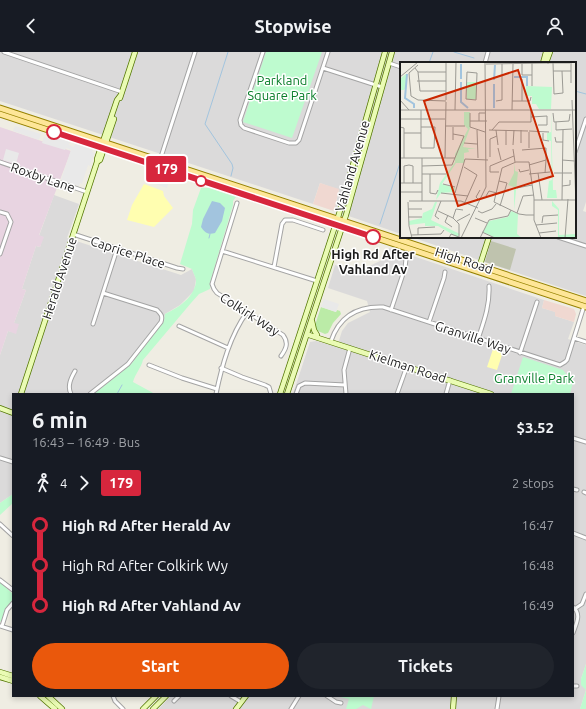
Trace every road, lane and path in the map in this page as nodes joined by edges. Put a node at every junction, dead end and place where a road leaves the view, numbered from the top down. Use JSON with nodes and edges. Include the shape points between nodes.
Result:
{"nodes":[{"id":1,"x":4,"y":52,"type":"edge"},
{"id":2,"x":135,"y":52,"type":"edge"},
{"id":3,"x":195,"y":52,"type":"edge"},
{"id":4,"x":262,"y":52,"type":"edge"},
{"id":5,"x":328,"y":52,"type":"edge"},
{"id":6,"x":385,"y":52,"type":"edge"},
{"id":7,"x":392,"y":52,"type":"edge"},
{"id":8,"x":488,"y":52,"type":"edge"},
{"id":9,"x":546,"y":52,"type":"edge"},
{"id":10,"x":550,"y":52,"type":"edge"},
{"id":11,"x":485,"y":62,"type":"edge"},
{"id":12,"x":543,"y":62,"type":"edge"},
{"id":13,"x":546,"y":62,"type":"edge"},
{"id":14,"x":389,"y":63,"type":"junction"},
{"id":15,"x":400,"y":67,"type":"edge"},
{"id":16,"x":323,"y":68,"type":"junction"},
{"id":17,"x":376,"y":86,"type":"junction"},
{"id":18,"x":382,"y":87,"type":"junction"},
{"id":19,"x":121,"y":94,"type":"junction"},
{"id":20,"x":0,"y":108,"type":"edge"},
{"id":21,"x":0,"y":114,"type":"edge"},
{"id":22,"x":586,"y":119,"type":"edge"},
{"id":23,"x":105,"y":142,"type":"junction"},
{"id":24,"x":102,"y":148,"type":"junction"},
{"id":25,"x":576,"y":149,"type":"edge"},
{"id":26,"x":160,"y":160,"type":"junction"},
{"id":27,"x":0,"y":162,"type":"edge"},
{"id":28,"x":87,"y":192,"type":"junction"},
{"id":29,"x":237,"y":203,"type":"dead end"},
{"id":30,"x":0,"y":212,"type":"edge"},
{"id":31,"x":337,"y":219,"type":"junction"},
{"id":32,"x":344,"y":221,"type":"junction"},
{"id":33,"x":335,"y":225,"type":"junction"},
{"id":34,"x":342,"y":227,"type":"junction"},
{"id":35,"x":322,"y":230,"type":"dead end"},
{"id":36,"x":74,"y":234,"type":"junction"},
{"id":37,"x":486,"y":238,"type":"edge"},
{"id":38,"x":489,"y":238,"type":"edge"},
{"id":39,"x":561,"y":238,"type":"edge"},
{"id":40,"x":586,"y":246,"type":"edge"},
{"id":41,"x":117,"y":249,"type":"junction"},
{"id":42,"x":222,"y":251,"type":"junction"},
{"id":43,"x":0,"y":254,"type":"edge"},
{"id":44,"x":406,"y":259,"type":"dead end"},
{"id":45,"x":478,"y":265,"type":"junction"},
{"id":46,"x":274,"y":268,"type":"junction"},
{"id":47,"x":183,"y":269,"type":"dead end"},
{"id":48,"x":476,"y":271,"type":"junction"},
{"id":49,"x":445,"y":272,"type":"dead end"},
{"id":50,"x":317,"y":280,"type":"junction"},
{"id":51,"x":489,"y":286,"type":"dead end"},
{"id":52,"x":103,"y":293,"type":"junction"},
{"id":53,"x":586,"y":301,"type":"edge"},
{"id":54,"x":537,"y":302,"type":"dead end"},
{"id":55,"x":585,"y":307,"type":"edge"},
{"id":56,"x":391,"y":310,"type":"junction"},
{"id":57,"x":247,"y":312,"type":"junction"},
{"id":58,"x":312,"y":317,"type":"junction"},
{"id":59,"x":303,"y":321,"type":"junction"},
{"id":60,"x":429,"y":322,"type":"junction"},
{"id":61,"x":93,"y":324,"type":"dead end"},
{"id":62,"x":179,"y":326,"type":"dead end"},
{"id":63,"x":308,"y":334,"type":"junction"},
{"id":64,"x":317,"y":335,"type":"junction"},
{"id":65,"x":574,"y":338,"type":"junction"},
{"id":66,"x":324,"y":339,"type":"junction"},
{"id":67,"x":478,"y":339,"type":"junction"},
{"id":68,"x":331,"y":341,"type":"junction"},
{"id":69,"x":586,"y":342,"type":"edge"},
{"id":70,"x":295,"y":346,"type":"junction"},
{"id":71,"x":228,"y":348,"type":"junction"},
{"id":72,"x":350,"y":348,"type":"junction"},
{"id":73,"x":520,"y":352,"type":"junction"},
{"id":74,"x":281,"y":356,"type":"dead end"},
{"id":75,"x":149,"y":365,"type":"dead end"},
{"id":76,"x":407,"y":366,"type":"junction"},
{"id":77,"x":221,"y":368,"type":"junction"},
{"id":78,"x":75,"y":371,"type":"dead end"},
{"id":79,"x":450,"y":380,"type":"junction"},
{"id":80,"x":345,"y":385,"type":"junction"},
{"id":81,"x":217,"y":389,"type":"junction"},
{"id":82,"x":21,"y":393,"type":"edge"},
{"id":83,"x":70,"y":393,"type":"edge"},
{"id":84,"x":91,"y":393,"type":"edge"},
{"id":85,"x":216,"y":393,"type":"edge"},
{"id":86,"x":271,"y":393,"type":"edge"},
{"id":87,"x":280,"y":393,"type":"edge"},
{"id":88,"x":287,"y":393,"type":"edge"},
{"id":89,"x":296,"y":393,"type":"edge"},
{"id":90,"x":346,"y":393,"type":"edge"},
{"id":91,"x":398,"y":393,"type":"edge"},
{"id":92,"x":446,"y":393,"type":"edge"},
{"id":93,"x":488,"y":393,"type":"edge"},
{"id":94,"x":0,"y":408,"type":"edge"},
{"id":95,"x":12,"y":413,"type":"edge"},
{"id":96,"x":574,"y":438,"type":"edge"},
{"id":97,"x":586,"y":442,"type":"edge"},
{"id":98,"x":0,"y":458,"type":"edge"},
{"id":99,"x":12,"y":462,"type":"edge"},
{"id":100,"x":0,"y":524,"type":"edge"},
{"id":101,"x":574,"y":533,"type":"edge"},
{"id":102,"x":12,"y":535,"type":"edge"},
{"id":103,"x":586,"y":538,"type":"edge"},
{"id":104,"x":0,"y":580,"type":"edge"},
{"id":105,"x":12,"y":589,"type":"edge"},
{"id":106,"x":586,"y":594,"type":"edge"},
{"id":107,"x":12,"y":604,"type":"edge"},
{"id":108,"x":574,"y":608,"type":"edge"},
{"id":109,"x":1,"y":626,"type":"edge"},
{"id":110,"x":12,"y":630,"type":"edge"},
{"id":111,"x":574,"y":630,"type":"edge"},
{"id":112,"x":0,"y":672,"type":"edge"},
{"id":113,"x":12,"y":676,"type":"edge"},
{"id":114,"x":0,"y":677,"type":"edge"},
{"id":115,"x":12,"y":681,"type":"edge"},
{"id":116,"x":45,"y":697,"type":"edge"},
{"id":117,"x":113,"y":697,"type":"edge"},
{"id":118,"x":155,"y":697,"type":"edge"},
{"id":119,"x":165,"y":697,"type":"edge"},
{"id":120,"x":178,"y":697,"type":"edge"},
{"id":121,"x":233,"y":697,"type":"edge"},
{"id":122,"x":245,"y":697,"type":"edge"},
{"id":123,"x":298,"y":697,"type":"edge"},
{"id":124,"x":328,"y":697,"type":"edge"},
{"id":125,"x":454,"y":697,"type":"edge"},
{"id":126,"x":499,"y":697,"type":"edge"},
{"id":127,"x":174,"y":700,"type":"dead end"},
{"id":128,"x":241,"y":702,"type":"junction"},
{"id":129,"x":342,"y":703,"type":"dead end"},
{"id":130,"x":55,"y":709,"type":"edge"},
{"id":131,"x":62,"y":709,"type":"edge"},
{"id":132,"x":123,"y":709,"type":"edge"},
{"id":133,"x":143,"y":709,"type":"edge"},
{"id":134,"x":153,"y":709,"type":"edge"},
{"id":135,"x":236,"y":709,"type":"edge"},
{"id":136,"x":291,"y":709,"type":"edge"},
{"id":137,"x":453,"y":709,"type":"edge"},
{"id":138,"x":497,"y":709,"type":"edge"}],
"edges":[{"from":1,"to":19,"type":"street"},
{"from":2,"to":19,"type":"main road","name":"Herald Avenue"},
{"from":3,"to":26,"type":"street"},
{"from":4,"to":16,"type":"street","via":[[240,124],[244,128],[289,143],[296,143],[299,140]]},
{"from":5,"to":16,"type":"street"},
{"from":6,"to":17,"type":"main road","name":"Vahland Avenue"},
{"from":7,"to":14,"type":"main road","name":"Vahland Avenue"},
{"from":8,"to":11,"type":"street"},
{"from":9,"to":12,"type":"main road"},
{"from":10,"to":13,"type":"main road"},
{"from":14,"to":15,"type":"street"},
{"from":14,"to":18,"type":"main road","name":"Vahland Avenue"},
{"from":16,"to":17,"type":"street"},
{"from":17,"to":18,"type":"street"},
{"from":17,"to":31,"type":"main road","name":"Vahland Avenue"},
{"from":18,"to":32,"type":"main road","name":"Vahland Avenue"},
{"from":19,"to":23,"type":"main road","name":"Herald Avenue"},
{"from":20,"to":23,"type":"main road","name":"High Road"},
{"from":21,"to":24,"type":"main road","name":"High Road"},
{"from":22,"to":25,"type":"street"},
{"from":23,"to":24,"type":"main road","name":"Herald Avenue"},
{"from":23,"to":26,"type":"main road","name":"High Road"},
{"from":24,"to":28,"type":"main road","name":"Herald Avenue"},
{"from":24,"to":33,"type":"main road","name":"High Road"},
{"from":26,"to":31,"type":"main road","name":"High Road"},
{"from":27,"to":28,"type":"street","name":"Roxby Lane"},
{"from":28,"to":36,"type":"main road","name":"Herald Avenue"},
{"from":29,"to":42,"type":"street","name":"Colkirk Way"},
{"from":30,"to":43,"type":"street","via":[[7,214],[11,222]]},
{"from":31,"to":32,"type":"main road","name":"High Road"},
{"from":31,"to":33,"type":"main road","name":"Vahland Avenue"},
{"from":32,"to":34,"type":"main road","name":"Vahland Avenue"},
{"from":32,"to":45,"type":"main road","name":"High Road"},
{"from":33,"to":34,"type":"main road","name":"High Road"},
{"from":33,"to":50,"type":"main road","name":"Vahland Avenue"},
{"from":34,"to":48,"type":"main road","name":"High Road"},
{"from":34,"to":58,"type":"main road","name":"Vahland Avenue"},
{"from":35,"to":46,"type":"street","via":[[293,220],[285,220],[282,224]]},
{"from":36,"to":41,"type":"street","name":"Caprice Place"},
{"from":36,"to":82,"type":"main road","name":"Herald Avenue"},
{"from":37,"to":45,"type":"main road"},
{"from":38,"to":45,"type":"main road"},
{"from":39,"to":40,"type":"street"},
{"from":41,"to":47,"type":"street","name":"Caprice Place"},
{"from":41,"to":52,"type":"street"},
{"from":42,"to":46,"type":"street"},
{"from":42,"to":57,"type":"street","name":"Colkirk Way","via":[[212,281],[214,289]]},
{"from":44,"to":56,"type":"street"},
{"from":45,"to":48,"type":"main road"},
{"from":45,"to":53,"type":"main road","name":"High Road"},
{"from":46,"to":50,"type":"street"},
{"from":48,"to":55,"type":"main road","name":"High Road"},
{"from":49,"to":60,"type":"street"},
{"from":50,"to":59,"type":"main road","name":"Vahland Avenue"},
{"from":51,"to":67,"type":"street","via":[[488,308]]},
{"from":52,"to":61,"type":"street"},
{"from":52,"to":84,"type":"street","via":[[157,310],[162,318],[128,364]]},
{"from":53,"to":55,"type":"street","name":"Granville Way"},
{"from":54,"to":73,"type":"street"},
{"from":55,"to":65,"type":"street","name":"Granville Way"},
{"from":56,"to":60,"type":"street","name":"Granville Way"},
{"from":56,"to":68,"type":"street","name":"Granville Way","via":[[371,307],[346,317],[338,325]]},
{"from":57,"to":71,"type":"street"},
{"from":57,"to":74,"type":"street","name":"Colkirk Way","via":[[286,338],[287,345]]},
{"from":58,"to":63,"type":"main road","name":"Vahland Avenue"},
{"from":58,"to":64,"type":"main road"},
{"from":59,"to":63,"type":"main road"},
{"from":59,"to":70,"type":"main road","name":"Vahland Avenue"},
{"from":60,"to":67,"type":"street","name":"Granville Way"},
{"from":62,"to":71,"type":"street"},
{"from":63,"to":64,"type":"main road","name":"Kielman Road"},
{"from":63,"to":66,"type":"main road","name":"Kielman Road"},
{"from":63,"to":70,"type":"main road","via":[[302,336]]},
{"from":63,"to":88,"type":"main road","name":"Vahland Avenue"},
{"from":64,"to":66,"type":"main road","name":"Kielman Road"},
{"from":65,"to":69,"type":"street"},
{"from":65,"to":73,"type":"street","name":"Granville Way","via":[[567,360],[563,364],[558,365]]},
{"from":66,"to":68,"type":"main road","name":"Kielman Road"},
{"from":67,"to":73,"type":"street","name":"Granville Way"},
{"from":68,"to":72,"type":"main road","name":"Kielman Road"},
{"from":70,"to":87,"type":"main road","name":"Vahland Avenue"},
{"from":71,"to":77,"type":"street"},
{"from":72,"to":76,"type":"main road","name":"Kielman Road"},
{"from":72,"to":80,"type":"street","via":[[344,370]]},
{"from":75,"to":81,"type":"street"},
{"from":76,"to":79,"type":"main road","name":"Kielman Road"},
{"from":76,"to":91,"type":"street"},
{"from":77,"to":81,"type":"street"},
{"from":77,"to":86,"type":"street","via":[[269,387]]},
{"from":78,"to":83,"type":"street","via":[[69,384]]},
{"from":79,"to":92,"type":"street"},
{"from":79,"to":93,"type":"main road","name":"Kielman Road"},
{"from":80,"to":89,"type":"street","via":[[305,383],[299,386]]},
{"from":80,"to":90,"type":"street"},
{"from":81,"to":85,"type":"street"},
{"from":94,"to":95,"type":"main road"},
{"from":96,"to":97,"type":"street"},
{"from":98,"to":99,"type":"street"},
{"from":100,"to":102,"type":"street"},
{"from":101,"to":103,"type":"street"},
{"from":104,"to":105,"type":"street"},
{"from":106,"to":108,"type":"street","via":[[582,604]]},
{"from":107,"to":109,"type":"street"},
{"from":108,"to":111,"type":"street","via":[[578,618]]},
{"from":109,"to":110,"type":"street"},
{"from":112,"to":113,"type":"main road"},
{"from":114,"to":115,"type":"main road"},
{"from":116,"to":130,"type":"main road"},
{"from":116,"to":131,"type":"main road"},
{"from":117,"to":132,"type":"street"},
{"from":118,"to":133,"type":"main road"},
{"from":119,"to":134,"type":"main road"},
{"from":120,"to":127,"type":"street"},
{"from":121,"to":128,"type":"street"},
{"from":122,"to":128,"type":"main road"},
{"from":123,"to":136,"type":"street"},
{"from":124,"to":129,"type":"street"},
{"from":125,"to":137,"type":"main road"},
{"from":126,"to":138,"type":"street"},
{"from":128,"to":135,"type":"main road"}]}
